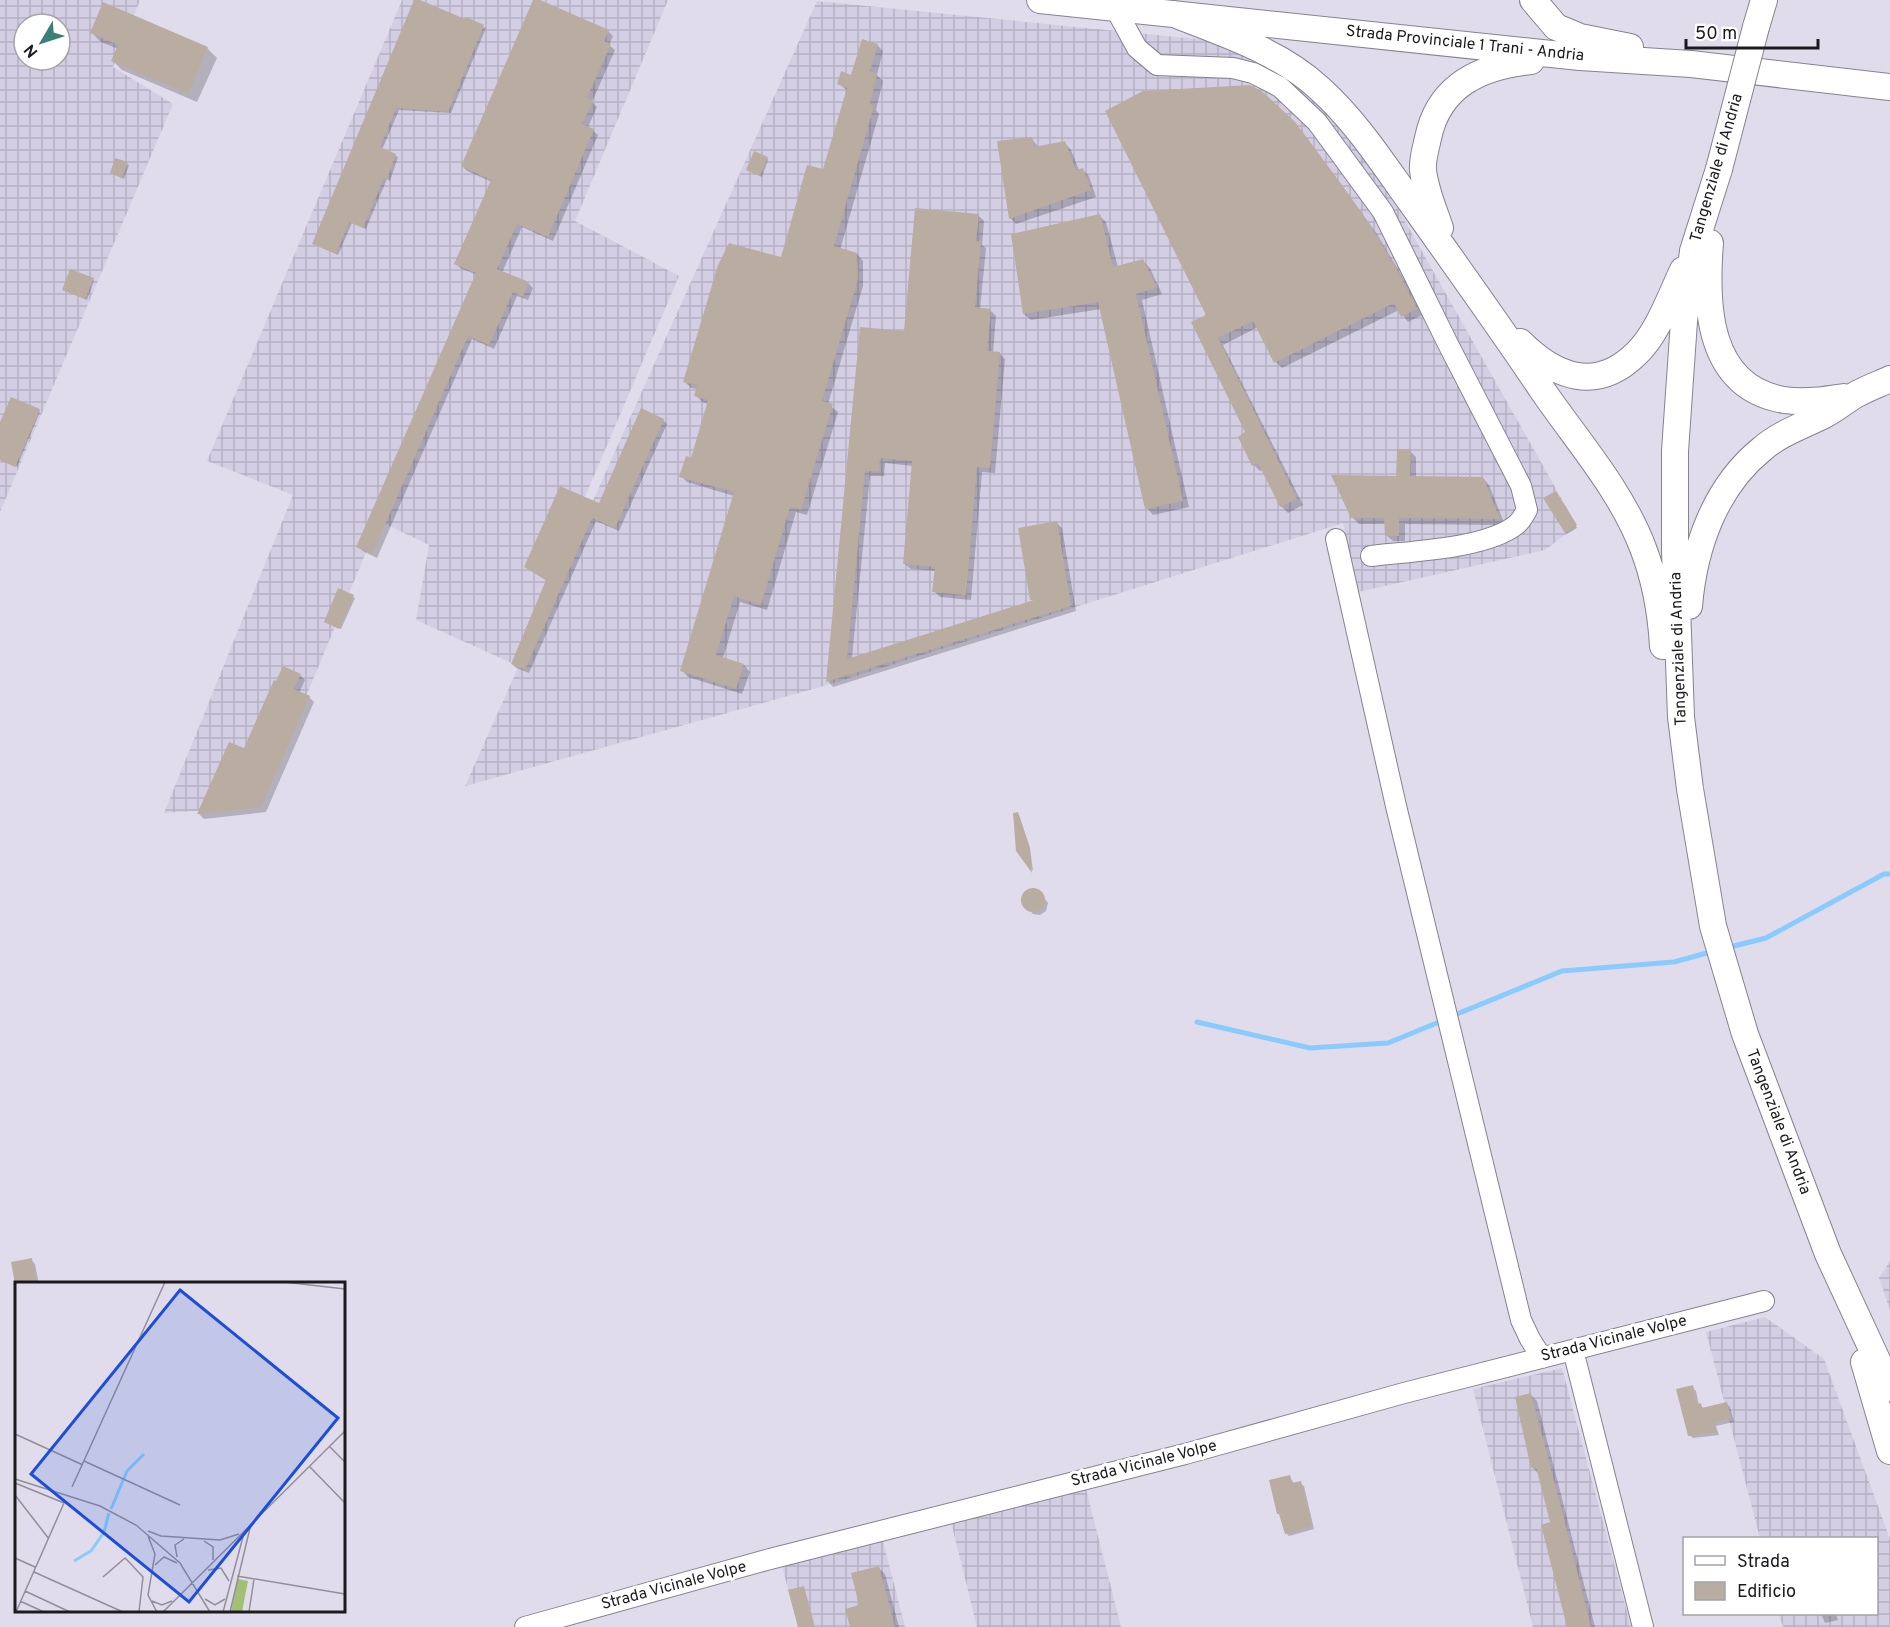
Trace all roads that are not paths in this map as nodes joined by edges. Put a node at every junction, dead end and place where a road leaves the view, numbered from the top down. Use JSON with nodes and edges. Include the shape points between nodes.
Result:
{"nodes":[{"id":1,"x":1040,"y":0,"type":"edge"},
{"id":2,"x":1533,"y":0,"type":"edge"},
{"id":3,"x":1764,"y":0,"type":"edge"},
{"id":4,"x":1104,"y":5,"type":"edge"},
{"id":5,"x":1174,"y":8,"type":"edge"},
{"id":6,"x":1580,"y":57,"type":"junction"},
{"id":7,"x":1691,"y":64,"type":"junction"},
{"id":8,"x":1886,"y":87,"type":"edge"},
{"id":9,"x":1711,"y":196,"type":"junction"},
{"id":10,"x":1693,"y":251,"type":"junction"},
{"id":11,"x":1450,"y":257,"type":"junction"},
{"id":12,"x":1492,"y":315,"type":"junction"},
{"id":13,"x":1890,"y":379,"type":"edge"},
{"id":14,"x":1856,"y":394,"type":"junction"},
{"id":15,"x":1336,"y":539,"type":"dead end"},
{"id":16,"x":1371,"y":556,"type":"dead end"},
{"id":17,"x":1680,"y":678,"type":"junction"},
{"id":18,"x":1681,"y":717,"type":"junction"},
{"id":19,"x":1841,"y":1284,"type":"junction"},
{"id":20,"x":1764,"y":1301,"type":"dead end"},
{"id":21,"x":1573,"y":1350,"type":"junction"},
{"id":22,"x":1542,"y":1358,"type":"junction"},
{"id":23,"x":1890,"y":1388,"type":"edge"},
{"id":24,"x":1890,"y":1451,"type":"edge"},
{"id":25,"x":525,"y":1627,"type":"edge"},
{"id":26,"x":1643,"y":1627,"type":"edge"}],
"edges":[{"from":1,"to":4,"type":"main road","name":"Strada Provinciale 1 Trani - Andria"},
{"from":2,"to":7,"type":"main road","via":[[1556,27],[1580,37]]},
{"from":3,"to":9,"type":"main road","name":"Tangenziale di Andria","bridge":true},
{"from":4,"to":5,"type":"main road","name":"Strada Provinciale 1 Trani - Andria"},
{"from":4,"to":16,"type":"street","via":[[1137,48],[1157,65],[1233,68],[1253,73],[1281,87],[1317,122],[1383,212],[1521,486],[1527,510],[1517,524],[1489,539]]},
{"from":5,"to":6,"type":"main road","name":"Strada Provinciale 1 Trani - Andria"},
{"from":5,"to":11,"type":"main road","via":[[1278,58],[1318,86],[1348,117]]},
{"from":6,"to":7,"type":"main road","name":"Strada Provinciale 1 Trani - Andria"},
{"from":6,"to":11,"type":"main road","via":[[1494,66],[1470,77],[1448,96],[1431,121],[1423,169]]},
{"from":7,"to":8,"type":"main road","name":"Strada Provinciale 1 Trani - Andria"},
{"from":9,"to":10,"type":"main road","name":"Tangenziale di Andria"},
{"from":9,"to":14,"type":"main road","via":[[1707,280],[1710,311],[1717,344],[1728,366],[1749,386],[1785,400],[1817,401]]},
{"from":10,"to":12,"type":"main road","via":[[1654,328],[1637,353],[1614,372],[1580,378],[1562,373],[1534,355]]},
{"from":10,"to":17,"type":"main road","name":"Tangenziale di Andria","via":[[1675,451]]},
{"from":11,"to":12,"type":"main road"},
{"from":12,"to":18,"type":"main road","via":[[1594,462],[1643,548],[1661,616],[1665,677]]},
{"from":13,"to":14,"type":"main road"},
{"from":14,"to":17,"type":"main road","via":[[1763,448],[1736,474],[1714,508],[1690,590]]},
{"from":15,"to":22,"type":"street","via":[[1396,806],[1521,1320]]},
{"from":17,"to":18,"type":"main road","name":"Tangenziale di Andria"},
{"from":18,"to":19,"type":"main road","name":"Tangenziale di Andria","via":[[1713,926],[1724,969]]},
{"from":19,"to":23,"type":"main road","name":"Tangenziale di Andria"},
{"from":19,"to":24,"type":"main road","name":"Tangenziale di Andria"},
{"from":20,"to":21,"type":"street","name":"Strada Vicinale Volpe"},
{"from":21,"to":22,"type":"street","name":"Strada Vicinale Volpe"},
{"from":21,"to":26,"type":"street"},
{"from":22,"to":25,"type":"street","name":"Strada Vicinale Volpe","via":[[770,1559]]}]}
